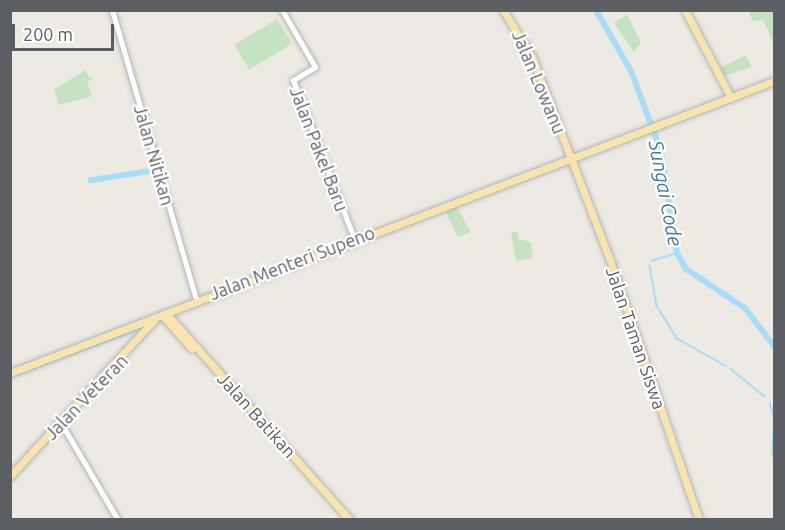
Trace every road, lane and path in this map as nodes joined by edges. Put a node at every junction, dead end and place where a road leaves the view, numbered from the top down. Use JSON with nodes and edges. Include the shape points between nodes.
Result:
{"nodes":[{"id":1,"x":112,"y":10,"type":"edge"},
{"id":2,"x":282,"y":10,"type":"edge"},
{"id":3,"x":503,"y":10,"type":"edge"},
{"id":4,"x":685,"y":10,"type":"edge"},
{"id":5,"x":774,"y":81,"type":"edge"},
{"id":6,"x":730,"y":96,"type":"junction"},
{"id":7,"x":571,"y":159,"type":"junction"},
{"id":8,"x":355,"y":241,"type":"junction"},
{"id":9,"x":196,"y":299,"type":"junction"},
{"id":10,"x":176,"y":311,"type":"junction"},
{"id":11,"x":161,"y":315,"type":"junction"},
{"id":12,"x":172,"y":323,"type":"junction"},
{"id":13,"x":133,"y":327,"type":"junction"},
{"id":14,"x":150,"y":327,"type":"junction"},
{"id":15,"x":142,"y":336,"type":"junction"},
{"id":16,"x":61,"y":352,"type":"junction"},
{"id":17,"x":12,"y":369,"type":"edge"},
{"id":18,"x":252,"y":413,"type":"junction"},
{"id":19,"x":61,"y":423,"type":"junction"},
{"id":20,"x":10,"y":476,"type":"edge"},
{"id":21,"x":118,"y":519,"type":"edge"},
{"id":22,"x":344,"y":519,"type":"edge"},
{"id":23,"x":350,"y":519,"type":"edge"},
{"id":24,"x":699,"y":519,"type":"edge"}],
"edges":[{"from":1,"to":9,"type":"street","name":"Jalan Nitikan"},
{"from":2,"to":8,"type":"street","name":"Jalan Pakel Baru","via":[[315,67],[293,80]]},
{"from":3,"to":7,"type":"main road","name":"Jalan Lowanu","via":[[529,49]]},
{"from":4,"to":6,"type":"main road"},
{"from":5,"to":6,"type":"main road","name":"Jalan Menteri Supeno"},
{"from":6,"to":7,"type":"main road","name":"Jalan Menteri Supeno"},
{"from":7,"to":8,"type":"main road","name":"Jalan Menteri Supeno"},
{"from":7,"to":24,"type":"main road","name":"Jalan Taman Siswa"},
{"from":8,"to":9,"type":"main road","name":"Jalan Menteri Supeno"},
{"from":8,"to":10,"type":"main road","name":"Jalan Menteri Supeno"},
{"from":9,"to":11,"type":"main road","name":"Jalan Menteri Supeno"},
{"from":10,"to":11,"type":"main road","name":"Jalan Menteri Supeno"},
{"from":10,"to":12,"type":"main road"},
{"from":11,"to":12,"type":"main road","name":"Jalan Batikan"},
{"from":11,"to":13,"type":"main road","name":"Jalan Menteri Supeno"},
{"from":11,"to":14,"type":"main road","name":"Jalan Veteran"},
{"from":11,"to":16,"type":"main road","name":"Jalan Menteri Supeno"},
{"from":12,"to":14,"type":"main road"},
{"from":12,"to":18,"type":"main road","name":"Jalan Batikan"},
{"from":13,"to":15,"type":"main road"},
{"from":13,"to":16,"type":"main road","name":"Jalan Menteri Supeno"},
{"from":14,"to":15,"type":"main road","name":"Jalan Veteran"},
{"from":15,"to":19,"type":"main road","name":"Jalan Veteran"},
{"from":16,"to":17,"type":"main road","name":"Jalan Menteri Supeno"},
{"from":18,"to":22,"type":"main road","name":"Jalan Batikan"},
{"from":18,"to":23,"type":"main road","name":"Jalan Batikan"},
{"from":19,"to":20,"type":"main road","name":"Jalan Veteran"},
{"from":19,"to":21,"type":"street"}]}
